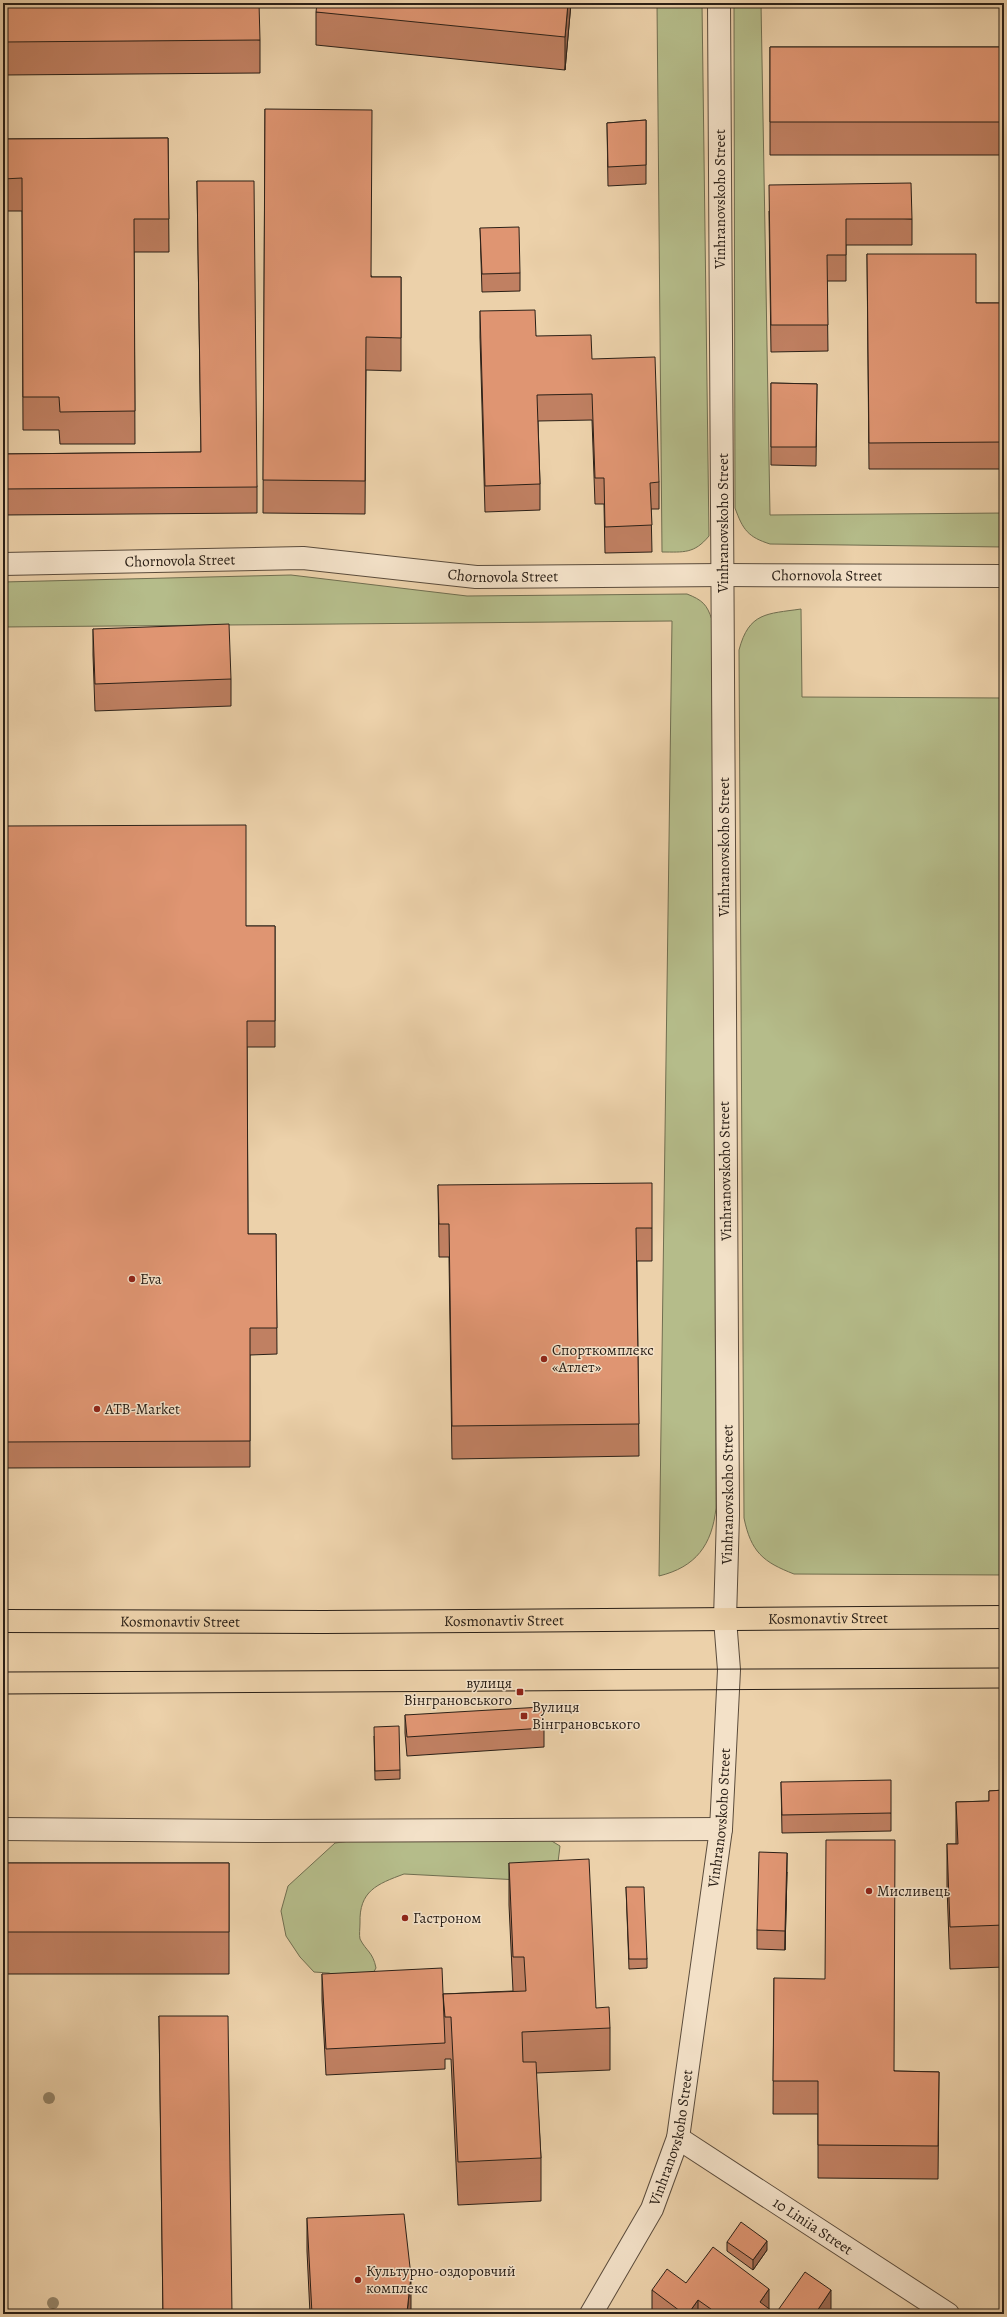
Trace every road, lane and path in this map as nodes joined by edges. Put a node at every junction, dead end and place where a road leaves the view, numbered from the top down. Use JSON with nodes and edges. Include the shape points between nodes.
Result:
{"nodes":[{"id":1,"x":719,"y":3,"type":"edge"},
{"id":2,"x":3,"y":564,"type":"edge"},
{"id":3,"x":723,"y":575,"type":"junction"},
{"id":4,"x":1004,"y":576,"type":"edge"},
{"id":5,"x":1004,"y":1617,"type":"edge"},
{"id":6,"x":725,"y":1618,"type":"junction"},
{"id":7,"x":3,"y":1621,"type":"edge"},
{"id":8,"x":3,"y":1829,"type":"edge"},
{"id":9,"x":721,"y":1829,"type":"junction"},
{"id":10,"x":678,"y":2138,"type":"junction"},
{"id":11,"x":591,"y":2314,"type":"edge"},
{"id":12,"x":948,"y":2314,"type":"edge"}],
"edges":[{"from":1,"to":3,"type":"street","name":"Vinhranovskoho Street"},
{"from":2,"to":3,"type":"street","name":"Chornovola Street","via":[[303,558],[476,577]]},
{"from":3,"to":4,"type":"street","name":"Chornovola Street"},
{"from":3,"to":6,"type":"street","name":"Vinhranovskoho Street","via":[[728,1515]]},
{"from":5,"to":6,"type":"main road","name":"Kosmonavtiv Street"},
{"from":6,"to":7,"type":"main road","name":"Kosmonavtiv Street","via":[[324,1622]]},
{"from":6,"to":9,"type":"street","name":"Vinhranovskoho Street","via":[[729,1670]]},
{"from":8,"to":9,"type":"street"},
{"from":9,"to":10,"type":"street","name":"Vinhranovskoho Street"},
{"from":10,"to":11,"type":"street","name":"Vinhranovskoho Street","via":[[652,2210]]},
{"from":10,"to":12,"type":"street","name":"10 Liniia Street"}]}
